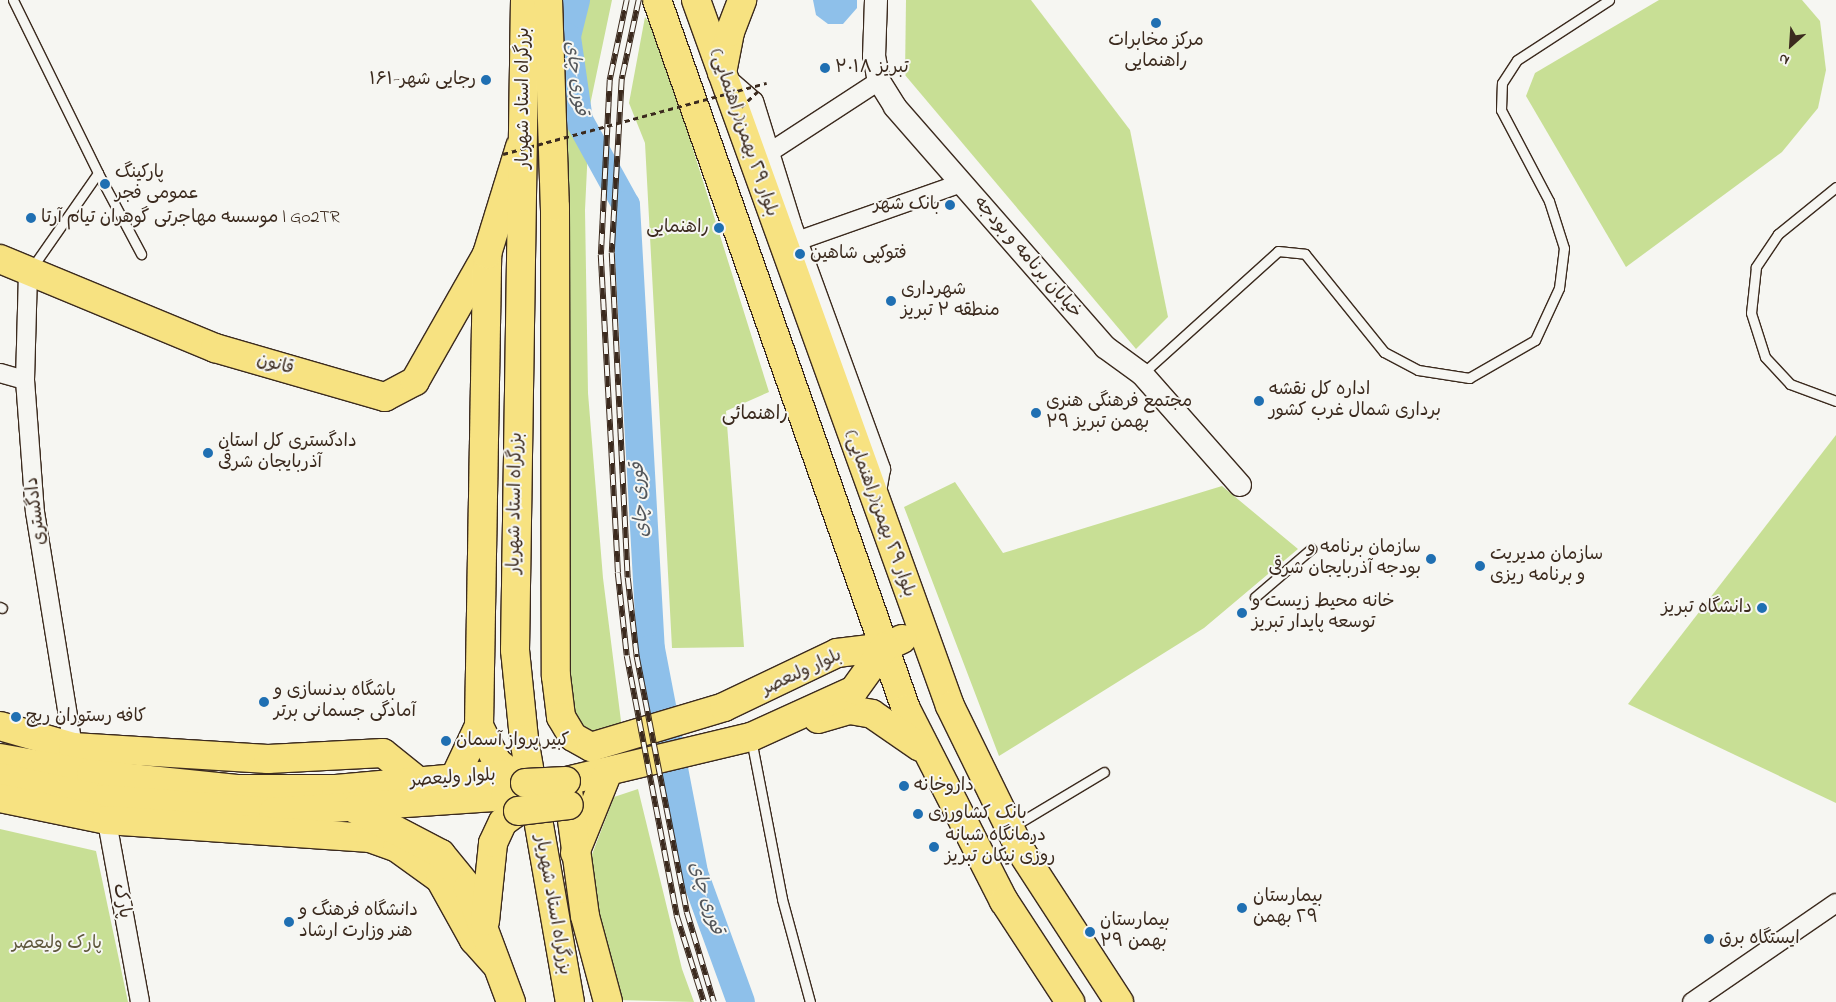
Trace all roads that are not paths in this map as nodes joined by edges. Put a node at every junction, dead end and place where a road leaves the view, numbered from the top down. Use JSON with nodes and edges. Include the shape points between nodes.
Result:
{"nodes":[{"id":1,"x":12,"y":0,"type":"edge"},
{"id":2,"x":516,"y":0,"type":"edge"},
{"id":3,"x":525,"y":0,"type":"edge"},
{"id":4,"x":548,"y":0,"type":"edge"},
{"id":5,"x":657,"y":0,"type":"edge"},
{"id":6,"x":696,"y":0,"type":"edge"},
{"id":7,"x":742,"y":0,"type":"edge"},
{"id":8,"x":876,"y":0,"type":"edge"},
{"id":9,"x":1609,"y":0,"type":"edge"},
{"id":10,"x":522,"y":42,"type":"junction"},
{"id":11,"x":722,"y":74,"type":"junction"},
{"id":12,"x":879,"y":81,"type":"junction"},
{"id":13,"x":525,"y":129,"type":"junction"},
{"id":14,"x":770,"y":152,"type":"junction"},
{"id":15,"x":98,"y":173,"type":"junction"},
{"id":16,"x":962,"y":183,"type":"junction"},
{"id":17,"x":1836,"y":187,"type":"edge"},
{"id":18,"x":798,"y":241,"type":"junction"},
{"id":19,"x":141,"y":254,"type":"dead end"},
{"id":20,"x":487,"y":254,"type":"junction"},
{"id":21,"x":0,"y":259,"type":"edge"},
{"id":22,"x":28,"y":273,"type":"junction"},
{"id":23,"x":0,"y":373,"type":"edge"},
{"id":24,"x":1142,"y":374,"type":"junction"},
{"id":25,"x":25,"y":380,"type":"junction"},
{"id":26,"x":1836,"y":401,"type":"edge"},
{"id":27,"x":1240,"y":485,"type":"dead end"},
{"id":28,"x":874,"y":501,"type":"junction"},
{"id":29,"x":1311,"y":550,"type":"dead end"},
{"id":30,"x":1255,"y":597,"type":"dead end"},
{"id":31,"x":919,"y":630,"type":"junction"},
{"id":32,"x":885,"y":647,"type":"junction"},
{"id":33,"x":0,"y":726,"type":"edge"},
{"id":34,"x":478,"y":726,"type":"junction"},
{"id":35,"x":740,"y":740,"type":"junction"},
{"id":36,"x":73,"y":747,"type":"junction"},
{"id":37,"x":592,"y":747,"type":"joint"},
{"id":38,"x":927,"y":752,"type":"junction"},
{"id":39,"x":0,"y":758,"type":"edge"},
{"id":40,"x":1104,"y":772,"type":"dead end"},
{"id":41,"x":607,"y":774,"type":"junction"},
{"id":42,"x":455,"y":777,"type":"junction"},
{"id":43,"x":0,"y":778,"type":"edge"},
{"id":44,"x":418,"y":781,"type":"junction"},
{"id":45,"x":525,"y":783,"type":"junction"},
{"id":46,"x":568,"y":793,"type":"junction"},
{"id":47,"x":0,"y":798,"type":"edge"},
{"id":48,"x":105,"y":809,"type":"junction"},
{"id":49,"x":355,"y":809,"type":"junction"},
{"id":50,"x":1010,"y":828,"type":"junction"},
{"id":51,"x":575,"y":853,"type":"junction"},
{"id":52,"x":1836,"y":902,"type":"edge"},
{"id":53,"x":485,"y":927,"type":"junction"},
{"id":54,"x":498,"y":966,"type":"junction"},
{"id":55,"x":140,"y":1002,"type":"edge"},
{"id":56,"x":511,"y":1002,"type":"edge"},
{"id":57,"x":570,"y":1002,"type":"edge"},
{"id":58,"x":608,"y":1002,"type":"edge"},
{"id":59,"x":810,"y":1002,"type":"edge"},
{"id":60,"x":1070,"y":1002,"type":"edge"},
{"id":61,"x":1118,"y":1002,"type":"edge"},
{"id":62,"x":1692,"y":1002,"type":"edge"}],
"edges":[{"from":1,"to":15,"type":"lane"},
{"from":2,"to":10,"type":"main road"},
{"from":3,"to":10,"type":"main road","name":"بزرگراه استاد شهریار"},
{"from":4,"to":37,"type":"main road","name":"بزرگراه استاد شهریار","via":[[555,206],[556,676],[561,717],[574,737]]},
{"from":5,"to":32,"type":"main road","name":"بلوار ٢٩ بهمن(راهنمایی)"},
{"from":6,"to":11,"type":"main road","name":"بلوار ٢٩ بهمن(راهنمایی)"},
{"from":7,"to":11,"type":"main road","via":[[730,32]]},
{"from":8,"to":12,"type":"street","name":"خیابان برنامه و بودجه","via":[[874,56]]},
{"from":9,"to":24,"type":"lane","via":[[1516,60],[1502,83],[1501,110],[1549,201],[1564,248],[1559,288],[1535,340],[1469,378],[1418,370],[1384,352],[1305,254],[1278,251]]},
{"from":10,"to":13,"type":"main road","name":"بزرگراه استاد شهریار"},
{"from":11,"to":14,"type":"street","via":[[754,101]]},
{"from":11,"to":28,"type":"main road","name":"بلوار ٢٩ بهمن(راهنمایی)"},
{"from":12,"to":14,"type":"street"},
{"from":12,"to":16,"type":"street","name":"خیابان برنامه و بودجه"},
{"from":13,"to":20,"type":"main road"},
{"from":13,"to":57,"type":"main road","name":"بزرگراه استاد شهریار","via":[[515,650],[524,739]]},
{"from":14,"to":18,"type":"street"},
{"from":15,"to":19,"type":"lane"},
{"from":15,"to":22,"type":"lane"},
{"from":16,"to":18,"type":"street"},
{"from":16,"to":24,"type":"street","name":"خیابان برنامه و بودجه","via":[[1105,347]]},
{"from":17,"to":26,"type":"lane","via":[[1778,234],[1756,267],[1751,313],[1764,357],[1790,384]]},
{"from":18,"to":28,"type":"street","via":[[881,469]]},
{"from":20,"to":22,"type":"main road","name":"قانون","via":[[416,381],[385,397],[215,348]]},
{"from":20,"to":34,"type":"main road"},
{"from":21,"to":22,"type":"main road","name":"قانون"},
{"from":22,"to":25,"type":"street","name":"دادگستری"},
{"from":23,"to":25,"type":"street"},
{"from":24,"to":27,"type":"street","name":"خیابان برنامه و بودجه"},
{"from":25,"to":36,"type":"street","name":"دادگستری","via":[[35,512]]},
{"from":28,"to":31,"type":"main road","name":"بلوار ٢٩ بهمن(راهنمایی)"},
{"from":29,"to":30,"type":"lane"},
{"from":31,"to":32,"type":"main road"},
{"from":31,"to":50,"type":"main road","name":"بلوار ٢٩ بهمن(راهنمایی)","via":[[950,706]]},
{"from":32,"to":35,"type":"main road","name":"بلوار ولىعصر","via":[[854,690]]},
{"from":32,"to":37,"type":"main road","name":"بلوار ولىعصر","via":[[837,653],[724,707]]},
{"from":32,"to":38,"type":"main road","name":"بلوار ٢٩ بهمن(راهنمایی)"},
{"from":33,"to":36,"type":"main road"},
{"from":34,"to":42,"type":"main road"},
{"from":34,"to":45,"type":"main road","via":[[498,762]]},
{"from":35,"to":38,"type":"main road","via":[[850,710],[884,719]]},
{"from":35,"to":41,"type":"main road","name":"بلوار ولىعصر"},
{"from":35,"to":59,"type":"lane"},
{"from":36,"to":44,"type":"main road","via":[[268,759],[383,753]]},
{"from":38,"to":60,"type":"main road","name":"بلوار ٢٩ بهمن(راهنمایی)","via":[[1004,901]]},
{"from":39,"to":44,"type":"main road","name":"بلوار ولیعصر","via":[[90,774],[239,789],[336,788]]},
{"from":40,"to":50,"type":"lane"},
{"from":41,"to":46,"type":"main road","name":"بلوار ولىعصر"},
{"from":41,"to":51,"type":"main road"},
{"from":42,"to":44,"type":"main road","name":"بلوار ولیعصر"},
{"from":42,"to":45,"type":"main road","name":"بلوار ولیعصر","via":[[500,774]]},
{"from":43,"to":48,"type":"main road","name":"بلوار ولیعصر"},
{"from":45,"to":46,"type":"main road","bridge":true},
{"from":45,"to":49,"type":"main road","name":"بلوار ولیعصر","via":[[505,796]]},
{"from":46,"to":51,"type":"main road","name":"بزرگراه استاد شهریار"},
{"from":46,"to":53,"type":"main road","bridge":true,"via":[[518,811],[503,822],[493,843]]},
{"from":47,"to":48,"type":"main road"},
{"from":48,"to":49,"type":"main road","name":"بلوار ولیعصر"},
{"from":48,"to":54,"type":"main road","via":[[379,841],[421,862],[440,879],[474,940]]},
{"from":48,"to":55,"type":"street","name":"پارک"},
{"from":49,"to":53,"type":"main road","via":[[441,854],[468,887]]},
{"from":50,"to":61,"type":"main road","name":"بلوار ٢٩ بهمن(راهنمایی)","via":[[1094,969]]},
{"from":51,"to":58,"type":"main road","name":"بزرگراه استاد شهریار","via":[[585,916]]},
{"from":52,"to":62,"type":"street"},
{"from":53,"to":54,"type":"main road"},
{"from":54,"to":56,"type":"main road"}]}
